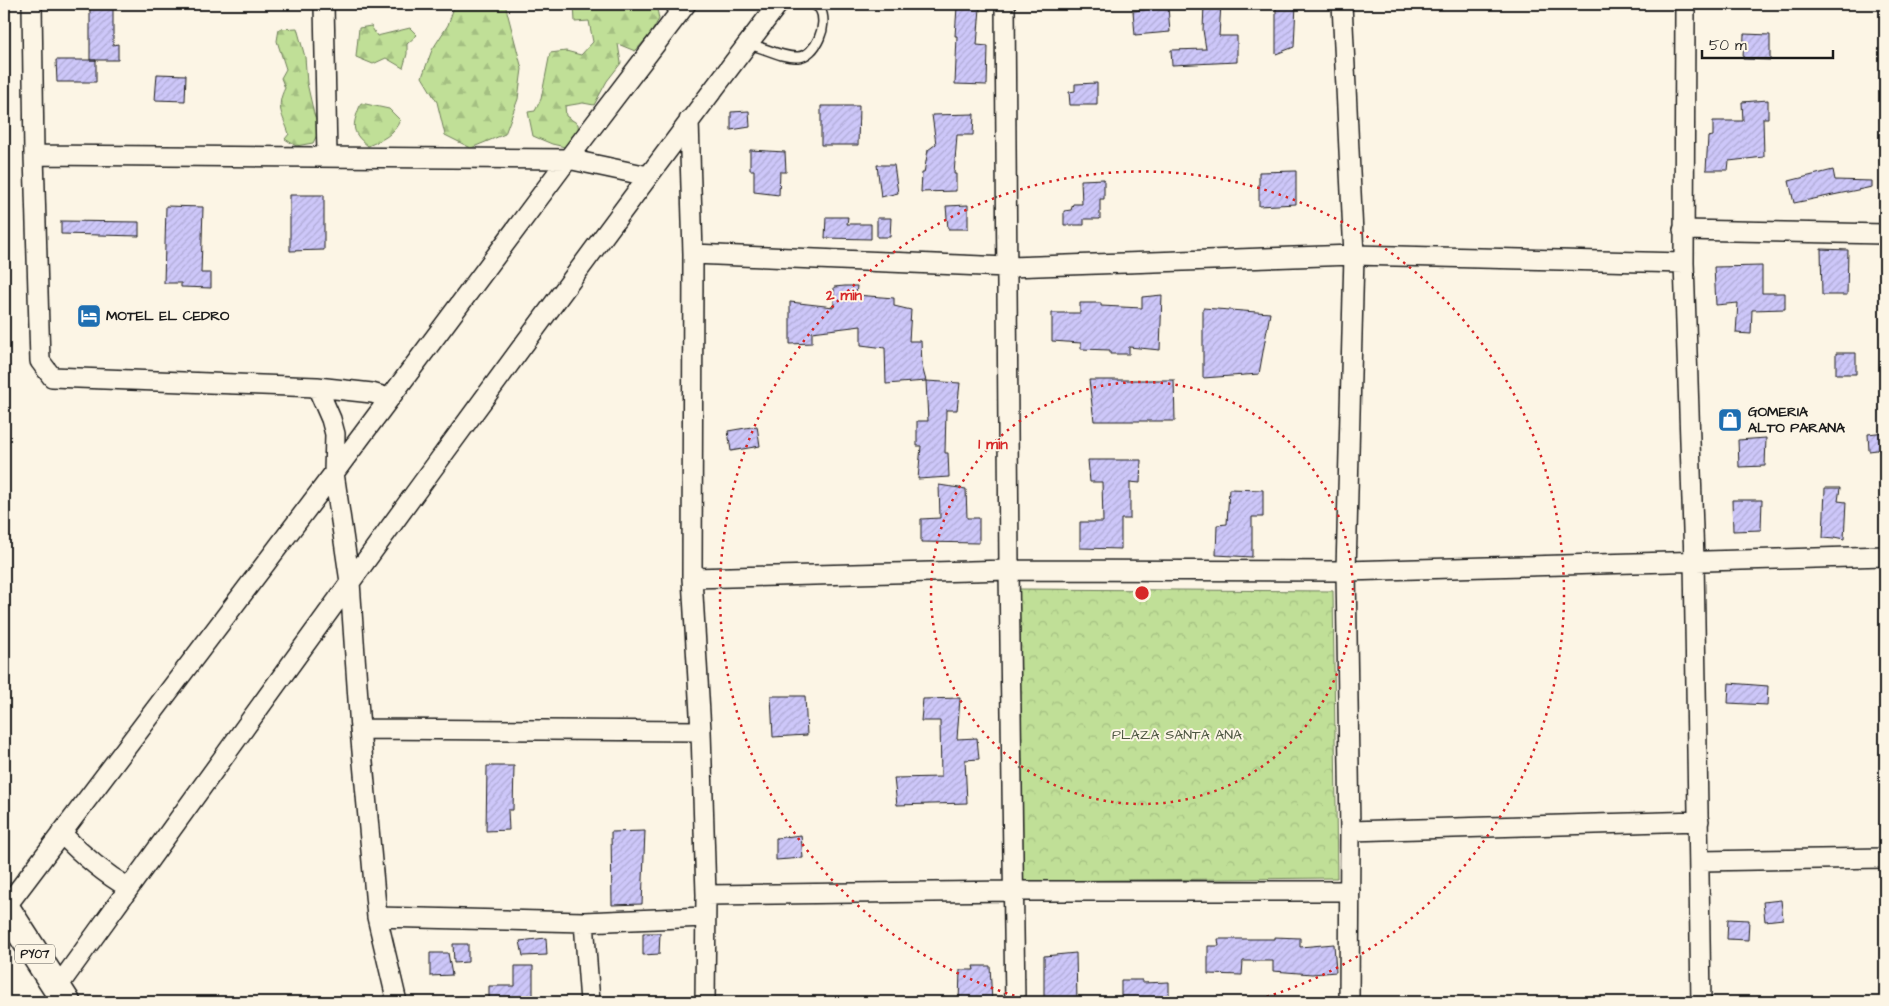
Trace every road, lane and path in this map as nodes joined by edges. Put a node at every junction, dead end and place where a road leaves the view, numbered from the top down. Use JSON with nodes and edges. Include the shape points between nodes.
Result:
{"nodes":[{"id":1,"x":32,"y":4,"type":"edge"},
{"id":2,"x":324,"y":4,"type":"edge"},
{"id":3,"x":686,"y":4,"type":"edge"},
{"id":4,"x":778,"y":4,"type":"edge"},
{"id":5,"x":814,"y":4,"type":"edge"},
{"id":6,"x":1005,"y":4,"type":"edge"},
{"id":7,"x":1342,"y":4,"type":"edge"},
{"id":8,"x":1685,"y":4,"type":"edge"},
{"id":9,"x":748,"y":44,"type":"junction"},
{"id":10,"x":689,"y":120,"type":"junction"},
{"id":11,"x":34,"y":155,"type":"junction"},
{"id":12,"x":327,"y":156,"type":"junction"},
{"id":13,"x":568,"y":159,"type":"junction"},
{"id":14,"x":648,"y":176,"type":"junction"},
{"id":15,"x":1684,"y":230,"type":"junction"},
{"id":16,"x":1885,"y":234,"type":"edge"},
{"id":17,"x":692,"y":254,"type":"junction"},
{"id":18,"x":1354,"y":255,"type":"junction"},
{"id":19,"x":1684,"y":263,"type":"junction"},
{"id":20,"x":1007,"y":268,"type":"junction"},
{"id":21,"x":317,"y":387,"type":"junction"},
{"id":22,"x":389,"y":398,"type":"junction"},
{"id":23,"x":334,"y":473,"type":"junction"},
{"id":24,"x":1885,"y":556,"type":"edge"},
{"id":25,"x":1694,"y":560,"type":"junction"},
{"id":26,"x":1009,"y":570,"type":"junction"},
{"id":27,"x":1346,"y":571,"type":"junction"},
{"id":28,"x":692,"y":578,"type":"junction"},
{"id":29,"x":350,"y":582,"type":"junction"},
{"id":30,"x":360,"y":729,"type":"junction"},
{"id":31,"x":701,"y":731,"type":"junction"},
{"id":32,"x":1699,"y":822,"type":"junction"},
{"id":33,"x":1350,"y":831,"type":"junction"},
{"id":34,"x":61,"y":833,"type":"junction"},
{"id":35,"x":1885,"y":858,"type":"edge"},
{"id":36,"x":1700,"y":861,"type":"junction"},
{"id":37,"x":128,"y":888,"type":"junction"},
{"id":38,"x":1012,"y":891,"type":"junction"},
{"id":39,"x":1350,"y":891,"type":"junction"},
{"id":40,"x":706,"y":895,"type":"junction"},
{"id":41,"x":4,"y":907,"type":"edge"},
{"id":42,"x":376,"y":917,"type":"junction"},
{"id":43,"x":705,"y":917,"type":"junction"},
{"id":44,"x":584,"y":922,"type":"junction"},
{"id":45,"x":61,"y":995,"type":"edge"},
{"id":46,"x":397,"y":1002,"type":"edge"},
{"id":47,"x":590,"y":1002,"type":"edge"},
{"id":48,"x":705,"y":1002,"type":"edge"},
{"id":49,"x":1015,"y":1002,"type":"edge"},
{"id":50,"x":1349,"y":1002,"type":"edge"},
{"id":51,"x":1701,"y":1002,"type":"edge"}],
"edges":[{"from":1,"to":11,"type":"street"},
{"from":2,"to":12,"type":"street"},
{"from":3,"to":13,"type":"street"},
{"from":4,"to":9,"type":"street"},
{"from":5,"to":9,"type":"lane","via":[[820,10],[822,32],[806,54],[790,57]]},
{"from":6,"to":20,"type":"street"},
{"from":7,"to":18,"type":"street"},
{"from":8,"to":15,"type":"street"},
{"from":9,"to":10,"type":"street"},
{"from":10,"to":14,"type":"street"},
{"from":10,"to":17,"type":"street"},
{"from":11,"to":12,"type":"street"},
{"from":11,"to":21,"type":"street","via":[[40,361],[52,377]]},
{"from":12,"to":13,"type":"street"},
{"from":13,"to":14,"type":"street"},
{"from":13,"to":22,"type":"street"},
{"from":14,"to":29,"type":"street"},
{"from":15,"to":16,"type":"street"},
{"from":15,"to":19,"type":"street"},
{"from":17,"to":20,"type":"street"},
{"from":17,"to":28,"type":"street"},
{"from":18,"to":19,"type":"street"},
{"from":18,"to":20,"type":"street"},
{"from":18,"to":27,"type":"street"},
{"from":19,"to":25,"type":"street"},
{"from":20,"to":26,"type":"street"},
{"from":21,"to":22,"type":"street","via":[[372,392]]},
{"from":21,"to":23,"type":"street","via":[[335,434]]},
{"from":22,"to":23,"type":"street"},
{"from":23,"to":29,"type":"street"},
{"from":23,"to":34,"type":"street"},
{"from":24,"to":25,"type":"street"},
{"from":25,"to":27,"type":"street"},
{"from":25,"to":32,"type":"street"},
{"from":26,"to":27,"type":"street"},
{"from":26,"to":28,"type":"street"},
{"from":26,"to":38,"type":"street"},
{"from":27,"to":33,"type":"street"},
{"from":28,"to":31,"type":"street"},
{"from":29,"to":30,"type":"street"},
{"from":29,"to":37,"type":"street"},
{"from":30,"to":31,"type":"street"},
{"from":30,"to":42,"type":"street"},
{"from":31,"to":40,"type":"street"},
{"from":32,"to":33,"type":"street"},
{"from":32,"to":36,"type":"street"},
{"from":33,"to":39,"type":"street"},
{"from":34,"to":37,"type":"street","via":[[86,858]]},
{"from":34,"to":41,"type":"street"},
{"from":35,"to":36,"type":"street"},
{"from":36,"to":51,"type":"street"},
{"from":37,"to":45,"type":"street"},
{"from":38,"to":39,"type":"street"},
{"from":38,"to":40,"type":"street"},
{"from":38,"to":49,"type":"street"},
{"from":39,"to":50,"type":"street"},
{"from":40,"to":43,"type":"street"},
{"from":41,"to":45,"type":"highway","number":"PY07"},
{"from":42,"to":44,"type":"street"},
{"from":42,"to":46,"type":"street"},
{"from":43,"to":44,"type":"street"},
{"from":43,"to":48,"type":"street"},
{"from":44,"to":47,"type":"street"}]}
